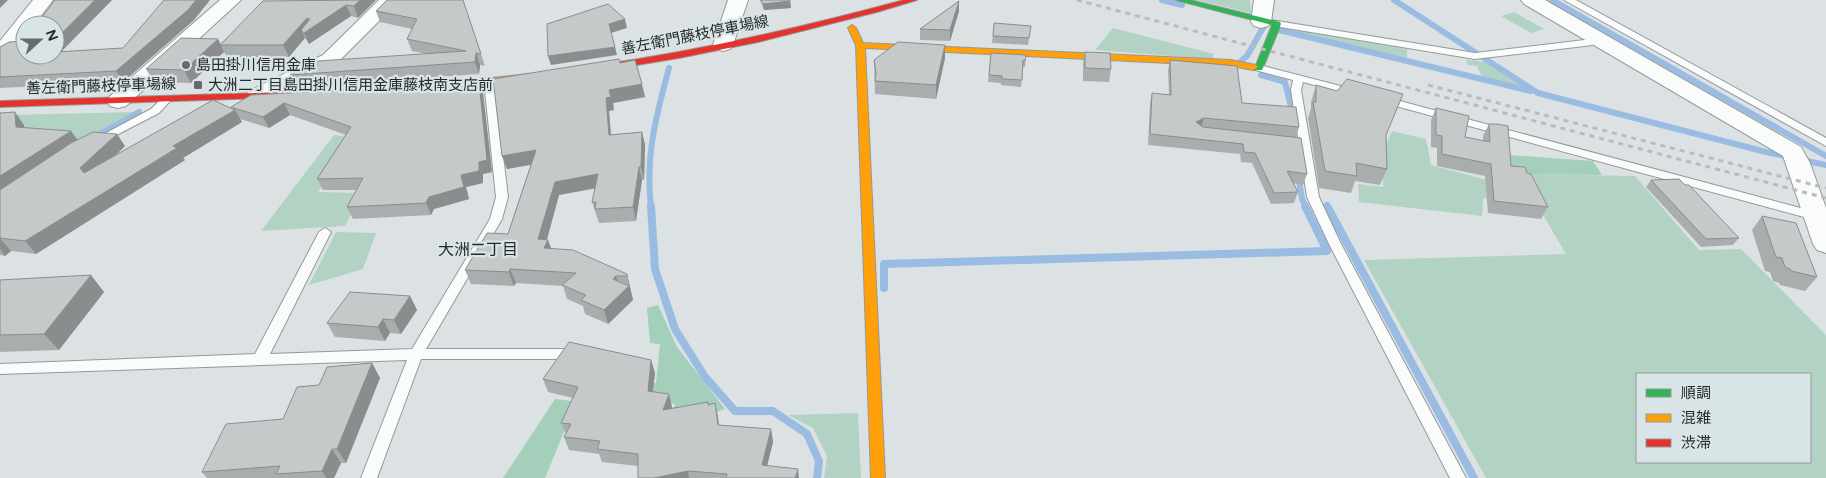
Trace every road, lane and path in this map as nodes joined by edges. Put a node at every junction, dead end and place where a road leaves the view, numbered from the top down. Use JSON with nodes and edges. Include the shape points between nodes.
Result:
{"nodes":[{"id":1,"x":231,"y":0,"type":"edge"},
{"id":2,"x":390,"y":0,"type":"edge"},
{"id":3,"x":738,"y":0,"type":"edge"},
{"id":4,"x":913,"y":0,"type":"edge"},
{"id":5,"x":1180,"y":0,"type":"edge"},
{"id":6,"x":1264,"y":0,"type":"edge"},
{"id":7,"x":1531,"y":0,"type":"edge"},
{"id":8,"x":1569,"y":0,"type":"edge"},
{"id":9,"x":46,"y":3,"type":"edge"},
{"id":10,"x":844,"y":20,"type":"junction"},
{"id":11,"x":1272,"y":26,"type":"junction"},
{"id":12,"x":1618,"y":39,"type":"junction"},
{"id":13,"x":860,"y":45,"type":"junction"},
{"id":14,"x":723,"y":46,"type":"junction"},
{"id":15,"x":0,"y":55,"type":"edge"},
{"id":16,"x":1259,"y":68,"type":"junction"},
{"id":17,"x":586,"y":69,"type":"edge"},
{"id":18,"x":538,"y":76,"type":"edge"},
{"id":19,"x":1299,"y":77,"type":"junction"},
{"id":20,"x":489,"y":81,"type":"junction"},
{"id":21,"x":431,"y":87,"type":"edge"},
{"id":22,"x":294,"y":95,"type":"edge"},
{"id":23,"x":257,"y":96,"type":"junction"},
{"id":24,"x":167,"y":99,"type":"junction"},
{"id":25,"x":118,"y":101,"type":"junction"},
{"id":26,"x":0,"y":104,"type":"edge"},
{"id":27,"x":1826,"y":143,"type":"edge"},
{"id":28,"x":84,"y":148,"type":"edge"},
{"id":29,"x":1820,"y":217,"type":"edge"},
{"id":30,"x":325,"y":232,"type":"dead end"},
{"id":31,"x":1826,"y":244,"type":"edge"},
{"id":32,"x":416,"y":354,"type":"junction"},
{"id":33,"x":563,"y":354,"type":"edge"},
{"id":34,"x":260,"y":359,"type":"junction"},
{"id":35,"x":0,"y":369,"type":"edge"},
{"id":36,"x":369,"y":478,"type":"edge"},
{"id":37,"x":878,"y":478,"type":"edge"},
{"id":38,"x":1458,"y":478,"type":"edge"}],
"edges":[{"from":1,"to":25,"type":"street"},
{"from":2,"to":23,"type":"street","via":[[330,58]]},
{"from":3,"to":14,"type":"street"},
{"from":4,"to":10,"type":"street","name":"善左衛門藤枝停車場線"},
{"from":5,"to":11,"type":"street"},
{"from":6,"to":11,"type":"street"},
{"from":7,"to":12,"type":"street"},
{"from":8,"to":12,"type":"lane"},
{"from":9,"to":15,"type":"street"},
{"from":10,"to":13,"type":"street","via":[[855,31]]},
{"from":10,"to":14,"type":"street","name":"善左衛門藤枝停車場線"},
{"from":11,"to":12,"type":"lane","via":[[1475,56]]},
{"from":11,"to":16,"type":"street"},
{"from":12,"to":27,"type":"lane"},
{"from":12,"to":29,"type":"street","via":[[1795,157]]},
{"from":13,"to":16,"type":"street","via":[[1231,63]]},
{"from":13,"to":37,"type":"street"},
{"from":14,"to":17,"type":"street","name":"善左衛門藤枝停車場線"},
{"from":16,"to":19,"type":"lane"},
{"from":18,"to":20,"type":"street"},
{"from":19,"to":29,"type":"lane"},
{"from":19,"to":38,"type":"lane","via":[[1296,90],[1301,144],[1313,197]]},
{"from":20,"to":21,"type":"street"},
{"from":20,"to":32,"type":"lane","via":[[502,197],[496,219]]},
{"from":22,"to":23,"type":"street","name":"善左衛門藤枝停車場線"},
{"from":23,"to":24,"type":"street","name":"善左衛門藤枝停車場線"},
{"from":24,"to":25,"type":"street","name":"善左衛門藤枝停車場線"},
{"from":24,"to":28,"type":"lane","via":[[155,111]]},
{"from":25,"to":26,"type":"street","name":"善左衛門藤枝停車場線"},
{"from":29,"to":31,"type":"street"},
{"from":30,"to":34,"type":"lane"},
{"from":32,"to":33,"type":"lane"},
{"from":32,"to":34,"type":"lane"},
{"from":32,"to":36,"type":"lane"},
{"from":34,"to":35,"type":"lane"}]}
